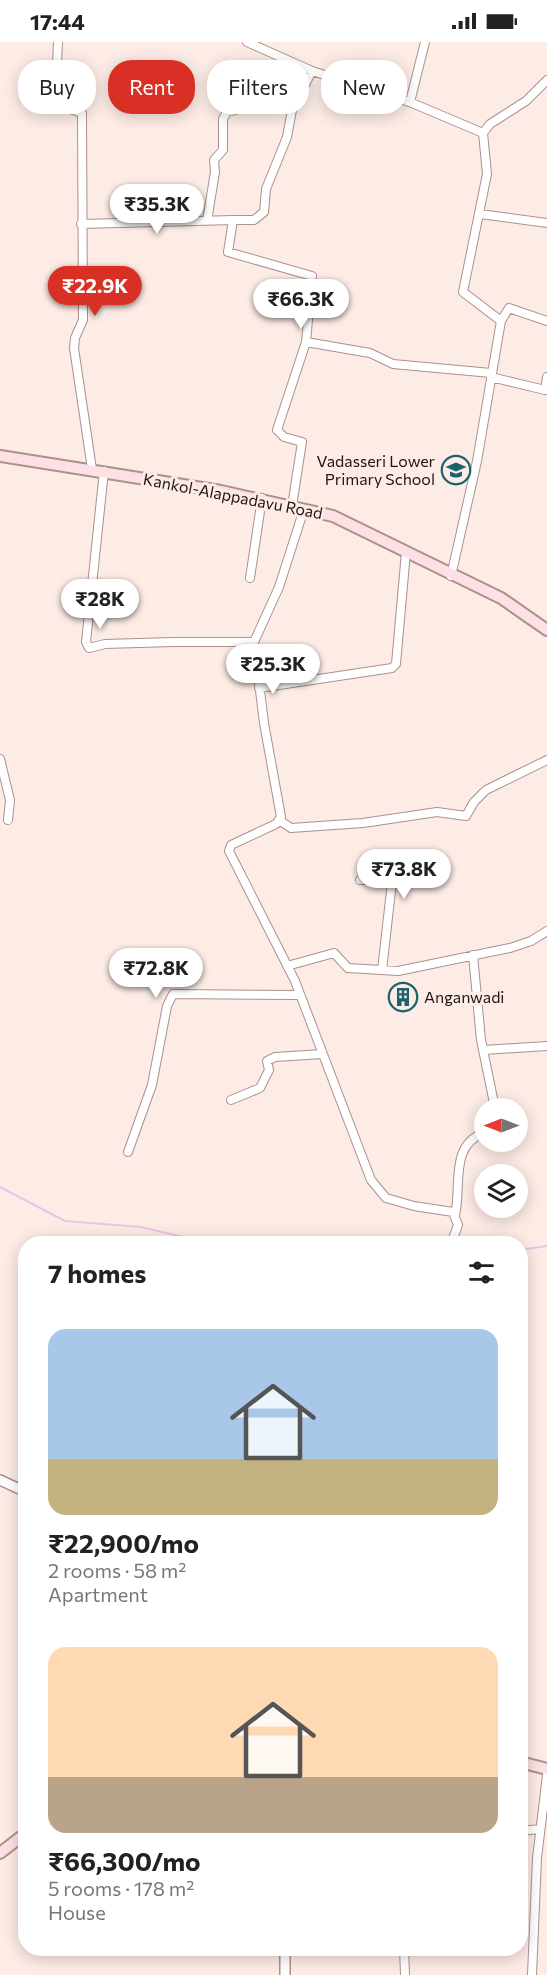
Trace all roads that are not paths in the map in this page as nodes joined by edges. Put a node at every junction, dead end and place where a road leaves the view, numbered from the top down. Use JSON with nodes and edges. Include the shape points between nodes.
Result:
{"nodes":[{"id":1,"x":58,"y":42,"type":"edge"},
{"id":2,"x":247,"y":42,"type":"edge"},
{"id":3,"x":425,"y":42,"type":"edge"},
{"id":4,"x":312,"y":71,"type":"junction"},
{"id":5,"x":547,"y":80,"type":"edge"},
{"id":6,"x":410,"y":102,"type":"junction"},
{"id":7,"x":226,"y":114,"type":"edge"},
{"id":8,"x":483,"y":133,"type":"junction"},
{"id":9,"x":480,"y":214,"type":"junction"},
{"id":10,"x":207,"y":220,"type":"junction"},
{"id":11,"x":233,"y":220,"type":"junction"},
{"id":12,"x":547,"y":223,"type":"edge"},
{"id":13,"x":81,"y":224,"type":"junction"},
{"id":14,"x":501,"y":321,"type":"junction"},
{"id":15,"x":547,"y":321,"type":"edge"},
{"id":16,"x":306,"y":342,"type":"junction"},
{"id":17,"x":491,"y":375,"type":"junction"},
{"id":18,"x":547,"y":377,"type":"edge"},
{"id":19,"x":0,"y":456,"type":"edge"},
{"id":20,"x":98,"y":470,"type":"junction"},
{"id":21,"x":262,"y":498,"type":"junction"},
{"id":22,"x":292,"y":506,"type":"junction"},
{"id":23,"x":304,"y":509,"type":"junction"},
{"id":24,"x":406,"y":552,"type":"junction"},
{"id":25,"x":451,"y":576,"type":"junction"},
{"id":26,"x":250,"y":578,"type":"dead end"},
{"id":27,"x":547,"y":630,"type":"edge"},
{"id":28,"x":254,"y":642,"type":"junction"},
{"id":29,"x":259,"y":688,"type":"junction"},
{"id":30,"x":0,"y":759,"type":"edge"},
{"id":31,"x":547,"y":760,"type":"edge"},
{"id":32,"x":8,"y":820,"type":"dead end"},
{"id":33,"x":279,"y":820,"type":"junction"},
{"id":34,"x":360,"y":880,"type":"dead end"},
{"id":35,"x":547,"y":931,"type":"edge"},
{"id":36,"x":473,"y":955,"type":"junction"},
{"id":37,"x":287,"y":966,"type":"junction"},
{"id":38,"x":382,"y":970,"type":"junction"},
{"id":39,"x":300,"y":995,"type":"junction"},
{"id":40,"x":547,"y":1046,"type":"edge"},
{"id":41,"x":483,"y":1050,"type":"junction"},
{"id":42,"x":322,"y":1054,"type":"junction"},
{"id":43,"x":493,"y":1098,"type":"edge"},
{"id":44,"x":231,"y":1100,"type":"dead end"},
{"id":45,"x":474,"y":1139,"type":"edge"},
{"id":46,"x":128,"y":1152,"type":"dead end"},
{"id":47,"x":455,"y":1215,"type":"junction"},
{"id":48,"x":455,"y":1236,"type":"edge"},
{"id":49,"x":0,"y":1480,"type":"edge"},
{"id":50,"x":18,"y":1488,"type":"edge"},
{"id":51,"x":528,"y":1764,"type":"edge"},
{"id":52,"x":547,"y":1769,"type":"edge"},
{"id":53,"x":547,"y":1776,"type":"edge"},
{"id":54,"x":540,"y":1828,"type":"junction"},
{"id":55,"x":528,"y":1830,"type":"edge"},
{"id":56,"x":18,"y":1839,"type":"edge"},
{"id":57,"x":0,"y":1853,"type":"edge"},
{"id":58,"x":285,"y":1956,"type":"edge"},
{"id":59,"x":404,"y":1956,"type":"edge"},
{"id":60,"x":285,"y":1975,"type":"edge"},
{"id":61,"x":405,"y":1975,"type":"edge"},
{"id":62,"x":532,"y":1975,"type":"edge"}],
"edges":[{"from":1,"to":13,"type":"street","via":[[56,86],[61,106],[82,112]]},
{"from":2,"to":4,"type":"street"},
{"from":3,"to":6,"type":"street"},
{"from":4,"to":6,"type":"street"},
{"from":4,"to":11,"type":"street","via":[[292,110],[287,137],[266,189],[264,212],[254,220]]},
{"from":5,"to":8,"type":"street"},
{"from":6,"to":8,"type":"street"},
{"from":7,"to":10,"type":"street","via":[[223,150],[214,160]]},
{"from":8,"to":9,"type":"street","via":[[487,174]]},
{"from":9,"to":12,"type":"street"},
{"from":9,"to":14,"type":"street","via":[[463,292]]},
{"from":10,"to":11,"type":"street"},
{"from":10,"to":13,"type":"street"},
{"from":11,"to":16,"type":"street","via":[[228,252],[312,276]]},
{"from":13,"to":20,"type":"street","via":[[82,320],[74,348]]},
{"from":14,"to":15,"type":"street","via":[[509,308]]},
{"from":14,"to":17,"type":"street"},
{"from":16,"to":17,"type":"street","via":[[370,353],[393,364]]},
{"from":16,"to":22,"type":"street","via":[[278,430],[302,442]]},
{"from":17,"to":18,"type":"street","via":[[545,390]]},
{"from":17,"to":25,"type":"street","via":[[477,461]]},
{"from":19,"to":20,"type":"main road","name":"Kankol-Alappadavu Road"},
{"from":20,"to":21,"type":"main road","name":"Kankol-Alappadavu Road"},
{"from":20,"to":28,"type":"street","via":[[86,642],[89,648],[105,644]]},
{"from":21,"to":22,"type":"main road","name":"Kankol-Alappadavu Road"},
{"from":21,"to":26,"type":"street"},
{"from":22,"to":23,"type":"main road","name":"Kankol-Alappadavu Road"},
{"from":23,"to":24,"type":"main road","name":"Kankol-Alappadavu Road","via":[[333,516]]},
{"from":23,"to":28,"type":"street","via":[[279,587]]},
{"from":24,"to":25,"type":"main road","name":"Kankol-Alappadavu Road"},
{"from":24,"to":29,"type":"street","via":[[396,664],[392,668]]},
{"from":25,"to":27,"type":"main road","name":"Kankol-Alappadavu Road","via":[[501,598]]},
{"from":28,"to":29,"type":"street"},
{"from":29,"to":33,"type":"street"},
{"from":30,"to":32,"type":"street","via":[[10,800]]},
{"from":31,"to":33,"type":"street","via":[[486,790],[466,816],[437,812],[291,828]]},
{"from":33,"to":37,"type":"street","via":[[231,845],[229,851]]},
{"from":34,"to":38,"type":"street","via":[[392,882]]},
{"from":35,"to":36,"type":"street","via":[[520,945]]},
{"from":36,"to":38,"type":"street","via":[[398,971]]},
{"from":36,"to":41,"type":"street"},
{"from":37,"to":38,"type":"street","via":[[334,953],[348,968]]},
{"from":37,"to":39,"type":"street"},
{"from":39,"to":42,"type":"street"},
{"from":39,"to":46,"type":"street","via":[[173,994],[167,1006],[152,1085]]},
{"from":40,"to":41,"type":"street"},
{"from":41,"to":43,"type":"street"},
{"from":42,"to":44,"type":"street","via":[[267,1061],[269,1070],[260,1088]]},
{"from":42,"to":47,"type":"street","via":[[371,1180],[386,1197]]},
{"from":45,"to":47,"type":"street","via":[[461,1154]]},
{"from":47,"to":48,"type":"street","via":[[458,1225]]},
{"from":49,"to":50,"type":"street"},
{"from":51,"to":52,"type":"main road"},
{"from":53,"to":54,"type":"street"},
{"from":54,"to":55,"type":"street"},
{"from":54,"to":62,"type":"street"},
{"from":56,"to":57,"type":"main road"},
{"from":58,"to":60,"type":"street"},
{"from":59,"to":61,"type":"street"}]}
